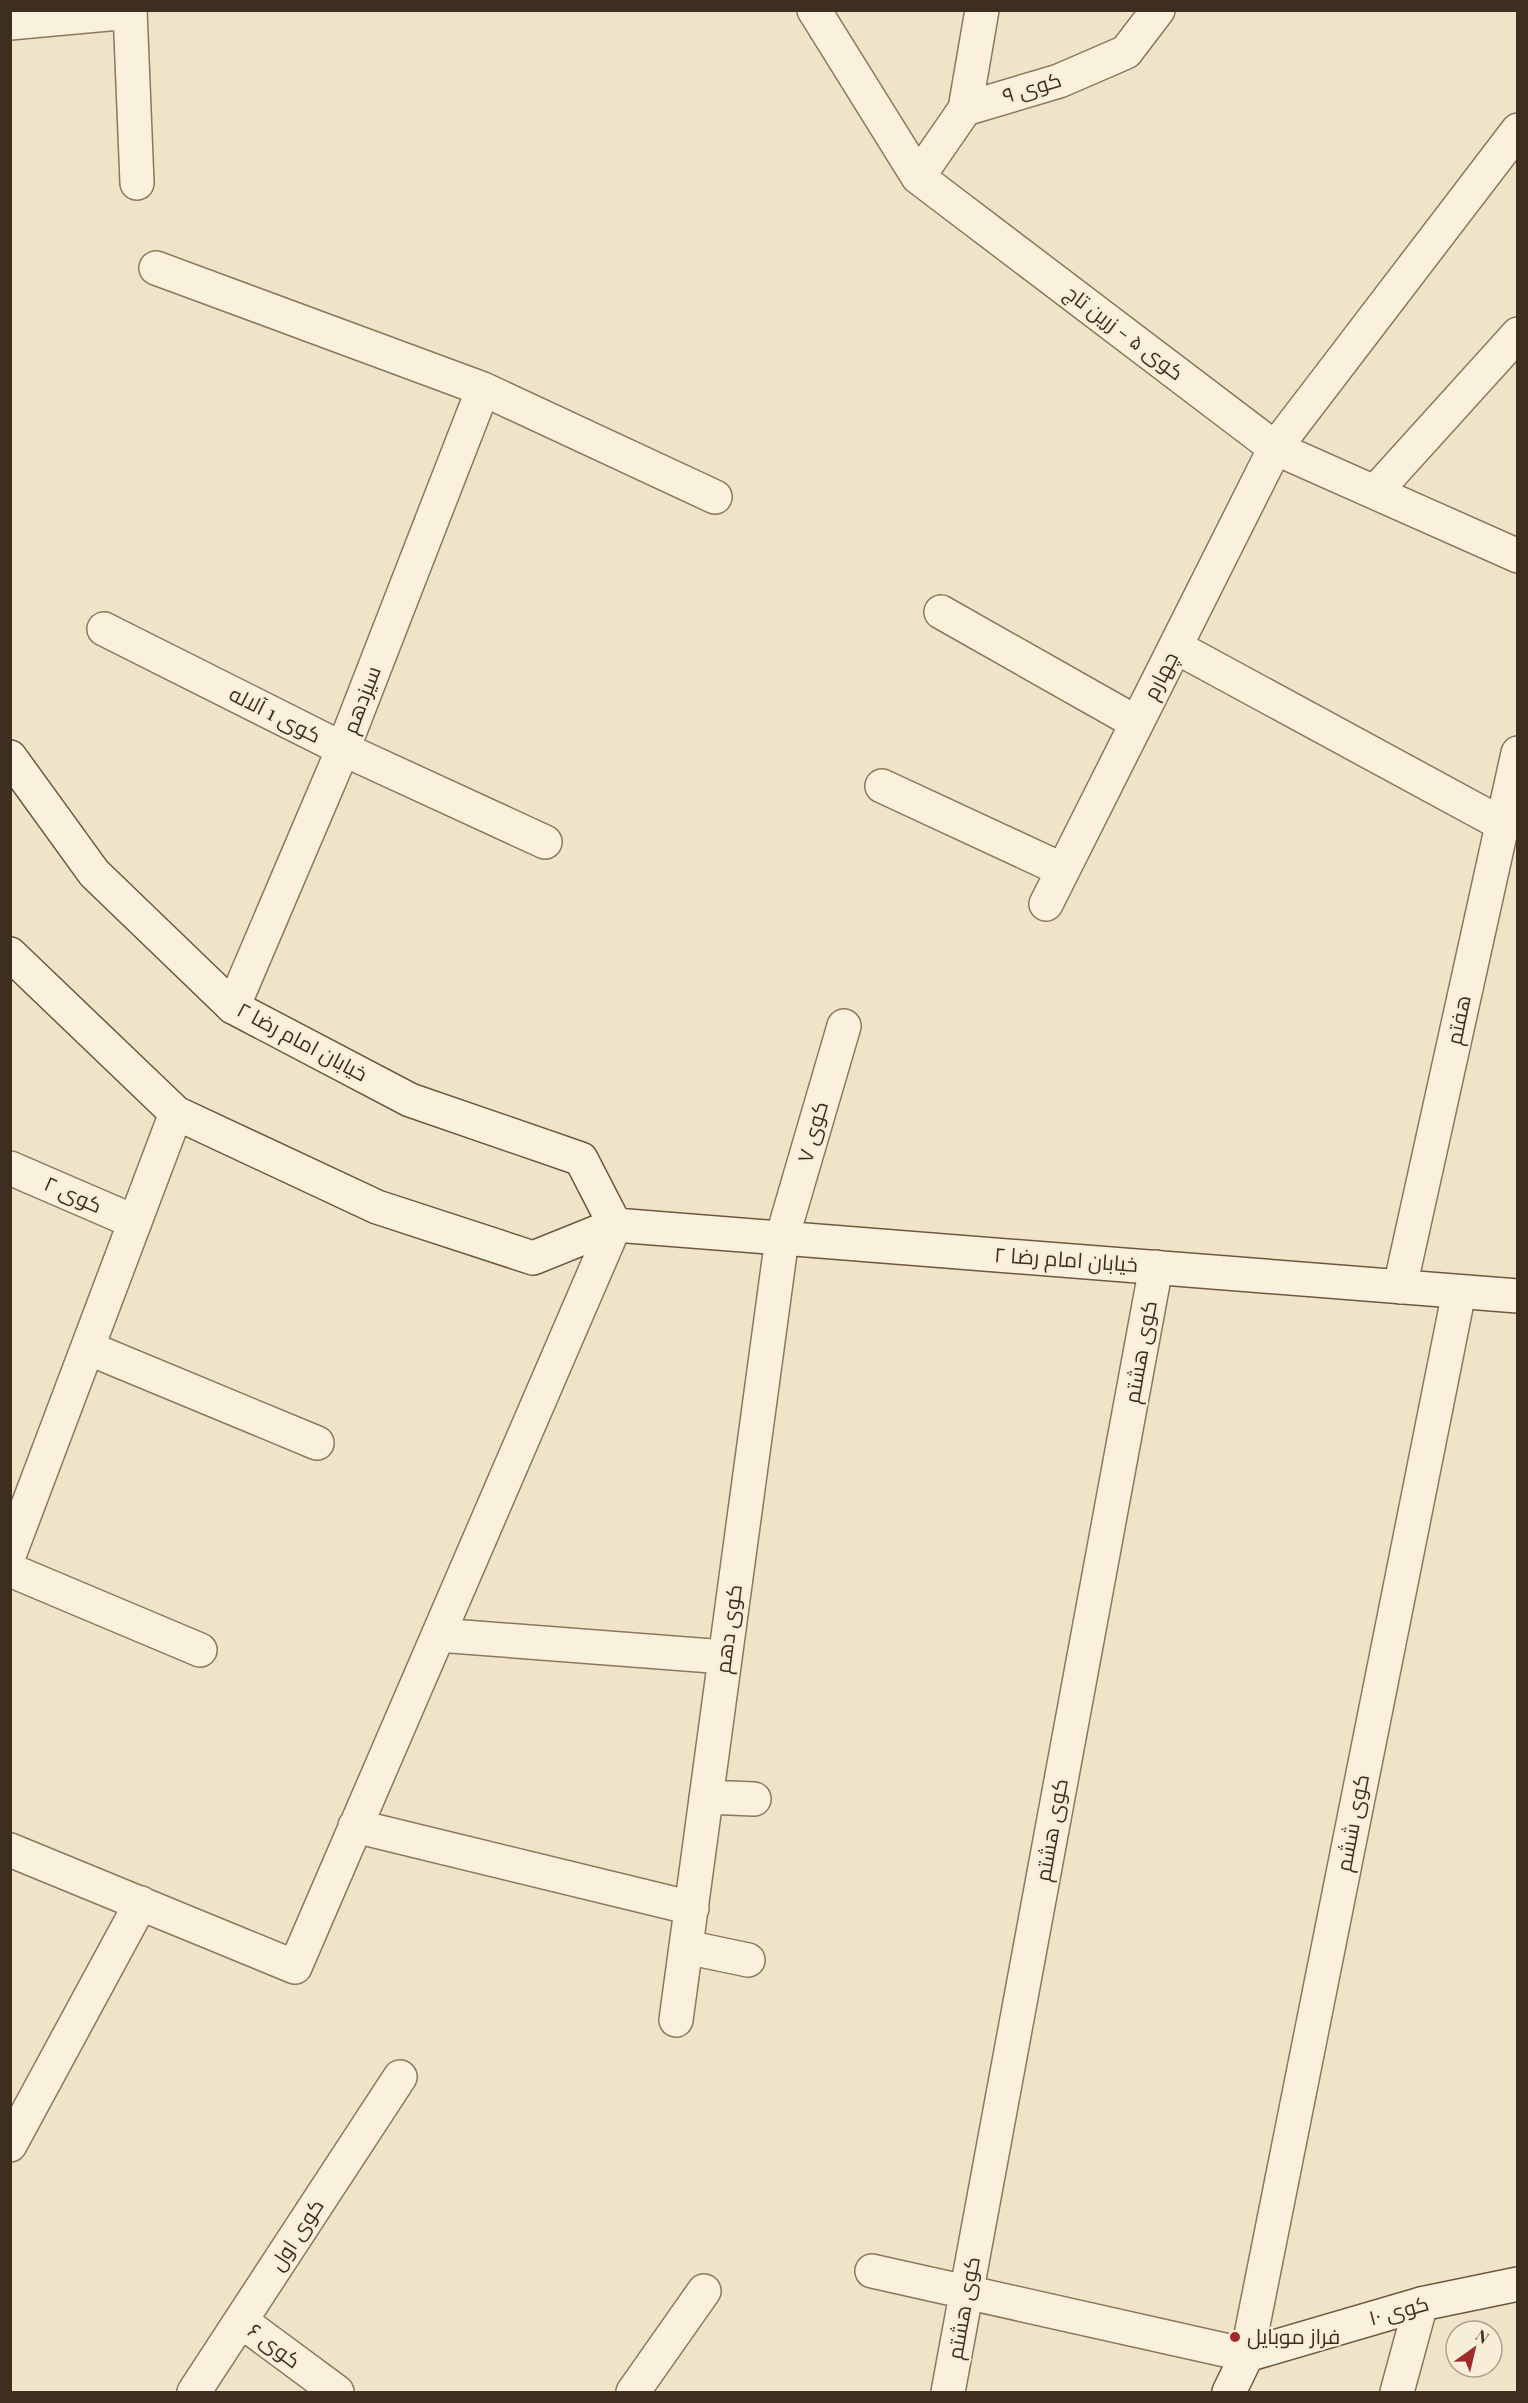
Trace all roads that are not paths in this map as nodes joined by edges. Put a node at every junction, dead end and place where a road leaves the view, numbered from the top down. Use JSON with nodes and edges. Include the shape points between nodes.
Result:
{"nodes":[{"id":1,"x":814,"y":10,"type":"edge"},
{"id":2,"x":981,"y":10,"type":"edge"},
{"id":3,"x":1158,"y":10,"type":"edge"},
{"id":4,"x":130,"y":11,"type":"edge"},
{"id":5,"x":10,"y":23,"type":"edge"},
{"id":6,"x":965,"y":109,"type":"junction"},
{"id":7,"x":1518,"y":130,"type":"edge"},
{"id":8,"x":918,"y":177,"type":"junction"},
{"id":9,"x":137,"y":183,"type":"dead end"},
{"id":10,"x":156,"y":268,"type":"dead end"},
{"id":11,"x":1518,"y":334,"type":"edge"},
{"id":12,"x":483,"y":389,"type":"junction"},
{"id":13,"x":1275,"y":448,"type":"junction"},
{"id":14,"x":1375,"y":492,"type":"junction"},
{"id":15,"x":715,"y":497,"type":"dead end"},
{"id":16,"x":1518,"y":556,"type":"edge"},
{"id":17,"x":941,"y":612,"type":"dead end"},
{"id":18,"x":104,"y":629,"type":"dead end"},
{"id":19,"x":1176,"y":647,"type":"junction"},
{"id":20,"x":1137,"y":723,"type":"junction"},
{"id":21,"x":343,"y":749,"type":"junction"},
{"id":22,"x":1518,"y":753,"type":"edge"},
{"id":23,"x":10,"y":757,"type":"edge"},
{"id":24,"x":882,"y":786,"type":"dead end"},
{"id":25,"x":1502,"y":824,"type":"junction"},
{"id":26,"x":545,"y":842,"type":"dead end"},
{"id":27,"x":1063,"y":870,"type":"junction"},
{"id":28,"x":1046,"y":904,"type":"dead end"},
{"id":29,"x":10,"y":954,"type":"edge"},
{"id":30,"x":232,"y":1007,"type":"junction"},
{"id":31,"x":844,"y":1026,"type":"dead end"},
{"id":32,"x":176,"y":1113,"type":"junction"},
{"id":33,"x":10,"y":1168,"type":"edge"},
{"id":34,"x":135,"y":1222,"type":"junction"},
{"id":35,"x":615,"y":1225,"type":"junction"},
{"id":36,"x":782,"y":1238,"type":"junction"},
{"id":37,"x":1156,"y":1267,"type":"junction"},
{"id":38,"x":1400,"y":1287,"type":"junction"},
{"id":39,"x":1459,"y":1292,"type":"junction"},
{"id":40,"x":1518,"y":1296,"type":"edge"},
{"id":41,"x":88,"y":1348,"type":"junction"},
{"id":42,"x":317,"y":1443,"type":"dead end"},
{"id":43,"x":10,"y":1553,"type":"edge"},
{"id":44,"x":10,"y":1570,"type":"edge"},
{"id":45,"x":438,"y":1635,"type":"junction"},
{"id":46,"x":200,"y":1650,"type":"dead end"},
{"id":47,"x":725,"y":1658,"type":"junction"},
{"id":48,"x":706,"y":1797,"type":"junction"},
{"id":49,"x":754,"y":1799,"type":"dead end"},
{"id":50,"x":355,"y":1826,"type":"junction"},
{"id":51,"x":10,"y":1850,"type":"edge"},
{"id":52,"x":141,"y":1903,"type":"junction"},
{"id":53,"x":692,"y":1908,"type":"junction"},
{"id":54,"x":686,"y":1947,"type":"junction"},
{"id":55,"x":748,"y":1960,"type":"dead end"},
{"id":56,"x":676,"y":2020,"type":"dead end"},
{"id":57,"x":400,"y":2077,"type":"dead end"},
{"id":58,"x":10,"y":2145,"type":"edge"},
{"id":59,"x":873,"y":2271,"type":"dead end"},
{"id":60,"x":1518,"y":2284,"type":"edge"},
{"id":61,"x":704,"y":2291,"type":"dead end"},
{"id":62,"x":966,"y":2293,"type":"junction"},
{"id":63,"x":1421,"y":2304,"type":"junction"},
{"id":64,"x":241,"y":2321,"type":"junction"},
{"id":65,"x":1247,"y":2355,"type":"junction"},
{"id":66,"x":194,"y":2392,"type":"edge"},
{"id":67,"x":337,"y":2392,"type":"edge"},
{"id":68,"x":633,"y":2392,"type":"edge"},
{"id":69,"x":948,"y":2392,"type":"edge"},
{"id":70,"x":1229,"y":2392,"type":"edge"},
{"id":71,"x":1397,"y":2392,"type":"edge"}],
"edges":[{"from":1,"to":8,"type":"street","name":"کوی ۵ - زرین تاج"},
{"from":2,"to":6,"type":"street"},
{"from":3,"to":6,"type":"street","name":"کوی ۹","via":[[1126,52],[1059,81]]},
{"from":4,"to":5,"type":"street"},
{"from":4,"to":9,"type":"street"},
{"from":6,"to":8,"type":"street"},
{"from":7,"to":13,"type":"street","name":"چهارم"},
{"from":8,"to":13,"type":"street","name":"کوی ۵ - زرین تاج"},
{"from":10,"to":12,"type":"street"},
{"from":11,"to":14,"type":"street"},
{"from":12,"to":15,"type":"street"},
{"from":12,"to":21,"type":"street","name":"سیزدهم"},
{"from":13,"to":14,"type":"street","name":"کوی ۵ - زرین تاج"},
{"from":13,"to":19,"type":"street","name":"چهارم"},
{"from":14,"to":16,"type":"street","name":"کوی ۵ - زرین تاج"},
{"from":17,"to":20,"type":"street"},
{"from":18,"to":21,"type":"street","name":"کوی 1 آلاله"},
{"from":19,"to":20,"type":"street","name":"چهارم"},
{"from":19,"to":25,"type":"street"},
{"from":20,"to":27,"type":"street","name":"چهارم"},
{"from":21,"to":26,"type":"street","name":"کوی 1 آلاله"},
{"from":21,"to":30,"type":"street","name":"سیزدهم"},
{"from":22,"to":25,"type":"street","name":"هفتم"},
{"from":23,"to":30,"type":"street","name":"خیابان امام رضا ۲","via":[[94,873]]},
{"from":24,"to":27,"type":"street"},
{"from":25,"to":38,"type":"street","name":"هفتم"},
{"from":27,"to":28,"type":"street","name":"چهارم"},
{"from":29,"to":32,"type":"street","name":"خیابان امام رضا ۲"},
{"from":30,"to":35,"type":"street","name":"خیابان امام رضا ۲","via":[[410,1100],[580,1158]]},
{"from":31,"to":36,"type":"street","name":"کوی ۷"},
{"from":32,"to":34,"type":"street"},
{"from":32,"to":35,"type":"street","name":"خیابان امام رضا ۲","via":[[377,1208],[533,1258]]},
{"from":33,"to":34,"type":"street","name":"کوی ۲"},
{"from":34,"to":41,"type":"street"},
{"from":35,"to":36,"type":"street","name":"خیابان امام رضا ۲"},
{"from":35,"to":45,"type":"street"},
{"from":36,"to":37,"type":"street","name":"خیابان امام رضا ۲"},
{"from":36,"to":47,"type":"street","name":"کوی دهم"},
{"from":37,"to":38,"type":"street","name":"خیابان امام رضا ۲"},
{"from":37,"to":62,"type":"street","name":"کوی هشتم"},
{"from":38,"to":39,"type":"street","name":"خیابان امام رضا ۲"},
{"from":39,"to":40,"type":"street","name":"خیابان امام رضا ۲"},
{"from":39,"to":65,"type":"street","name":"کوی ششم"},
{"from":41,"to":42,"type":"street"},
{"from":41,"to":43,"type":"street"},
{"from":44,"to":46,"type":"street"},
{"from":45,"to":47,"type":"street"},
{"from":45,"to":50,"type":"street"},
{"from":47,"to":48,"type":"street","name":"کوی دهم"},
{"from":48,"to":49,"type":"street"},
{"from":48,"to":53,"type":"street","name":"کوی دهم"},
{"from":50,"to":52,"type":"street","via":[[295,1967]]},
{"from":50,"to":53,"type":"street"},
{"from":51,"to":52,"type":"street"},
{"from":52,"to":58,"type":"street"},
{"from":53,"to":54,"type":"street","name":"کوی دهم"},
{"from":54,"to":55,"type":"street"},
{"from":54,"to":56,"type":"street","name":"کوی دهم"},
{"from":57,"to":64,"type":"street","name":"کوی اول"},
{"from":59,"to":62,"type":"street"},
{"from":60,"to":63,"type":"street","name":"کوی ۱۰"},
{"from":61,"to":68,"type":"street"},
{"from":62,"to":65,"type":"street"},
{"from":62,"to":69,"type":"street","name":"کوی هشتم"},
{"from":63,"to":65,"type":"street","name":"کوی ۱۰"},
{"from":63,"to":71,"type":"street"},
{"from":64,"to":66,"type":"street","name":"کوی اول"},
{"from":64,"to":67,"type":"street","name":"کوی ۶"},
{"from":65,"to":70,"type":"street","name":"کوی ششم"}]}
